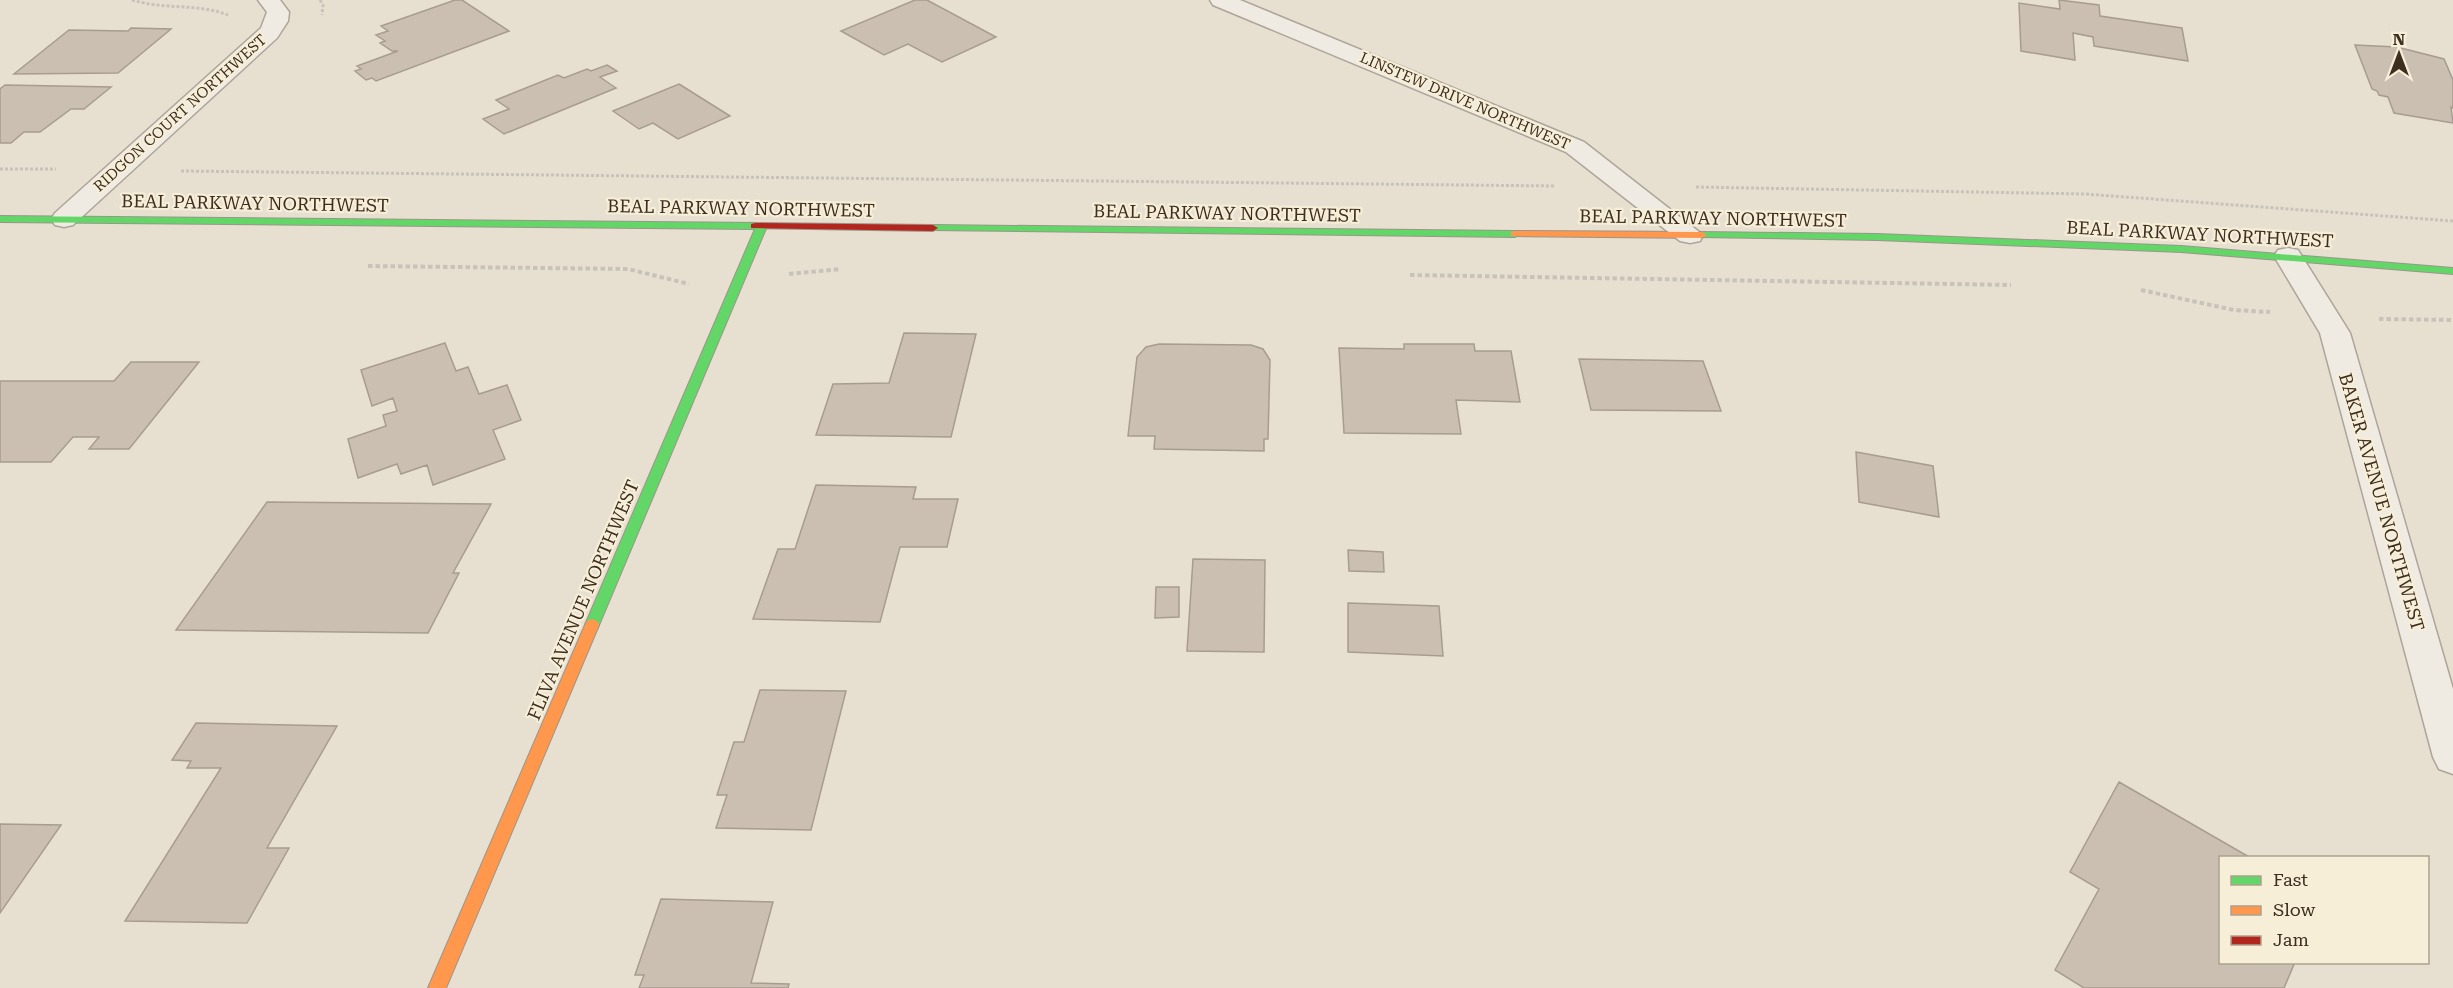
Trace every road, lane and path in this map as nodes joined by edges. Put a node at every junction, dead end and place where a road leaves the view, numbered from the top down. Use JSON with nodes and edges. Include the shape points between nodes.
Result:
{"nodes":[{"id":1,"x":269,"y":0,"type":"edge"},
{"id":2,"x":1221,"y":0,"type":"edge"},
{"id":3,"x":0,"y":169,"type":"edge"},
{"id":4,"x":118,"y":170,"type":"junction"},
{"id":5,"x":1627,"y":187,"type":"junction"},
{"id":6,"x":0,"y":219,"type":"edge"},
{"id":7,"x":64,"y":219,"type":"junction"},
{"id":8,"x":2453,"y":221,"type":"edge"},
{"id":9,"x":762,"y":226,"type":"junction"},
{"id":10,"x":1690,"y":236,"type":"junction"},
{"id":11,"x":2288,"y":256,"type":"junction"},
{"id":12,"x":359,"y":265,"type":"dead end"},
{"id":13,"x":850,"y":268,"type":"dead end"},
{"id":14,"x":2453,"y":272,"type":"edge"},
{"id":15,"x":1398,"y":275,"type":"dead end"},
{"id":16,"x":740,"y":278,"type":"junction"},
{"id":17,"x":2016,"y":286,"type":"dead end"},
{"id":18,"x":2133,"y":290,"type":"dead end"},
{"id":19,"x":2323,"y":314,"type":"junction"},
{"id":20,"x":2453,"y":320,"type":"edge"},
{"id":21,"x":2453,"y":757,"type":"edge"},
{"id":22,"x":437,"y":988,"type":"edge"}],
"edges":[{"from":1,"to":4,"type":"street","name":"RIDGON COURT NORTHWEST","via":[[278,12],[269,33]]},
{"from":2,"to":5,"type":"street","name":"LINSTEW DRIVE NORTHWEST","via":[[1575,147]]},
{"from":3,"to":4,"type":"path"},
{"from":4,"to":5,"type":"path"},
{"from":4,"to":7,"type":"street","name":"RIDGON COURT NORTHWEST"},
{"from":5,"to":8,"type":"path","via":[[2085,194]]},
{"from":5,"to":10,"type":"street","name":"LINSTEW DRIVE NORTHWEST"},
{"from":6,"to":7,"type":"main road","name":"BEAL PARKWAY NORTHWEST"},
{"from":7,"to":9,"type":"main road","name":"BEAL PARKWAY NORTHWEST"},
{"from":9,"to":10,"type":"main road","name":"BEAL PARKWAY NORTHWEST"},
{"from":9,"to":16,"type":"main road","name":"FLIVA AVENUE NORTHWEST"},
{"from":10,"to":11,"type":"main road","name":"BEAL PARKWAY NORTHWEST","via":[[1877,237]]},
{"from":11,"to":14,"type":"main road","name":"BEAL PARKWAY NORTHWEST"},
{"from":11,"to":19,"type":"street","name":"BAKER AVENUE NORTHWEST"},
{"from":12,"to":16,"type":"path","via":[[627,269],[688,284]]},
{"from":13,"to":16,"type":"path"},
{"from":15,"to":17,"type":"path"},
{"from":16,"to":22,"type":"main road","name":"FLIVA AVENUE NORTHWEST"},
{"from":18,"to":19,"type":"path","via":[[2156,291],[2234,310]]},
{"from":19,"to":20,"type":"path"},
{"from":19,"to":21,"type":"street","name":"BAKER AVENUE NORTHWEST","via":[[2335,333]]}]}
